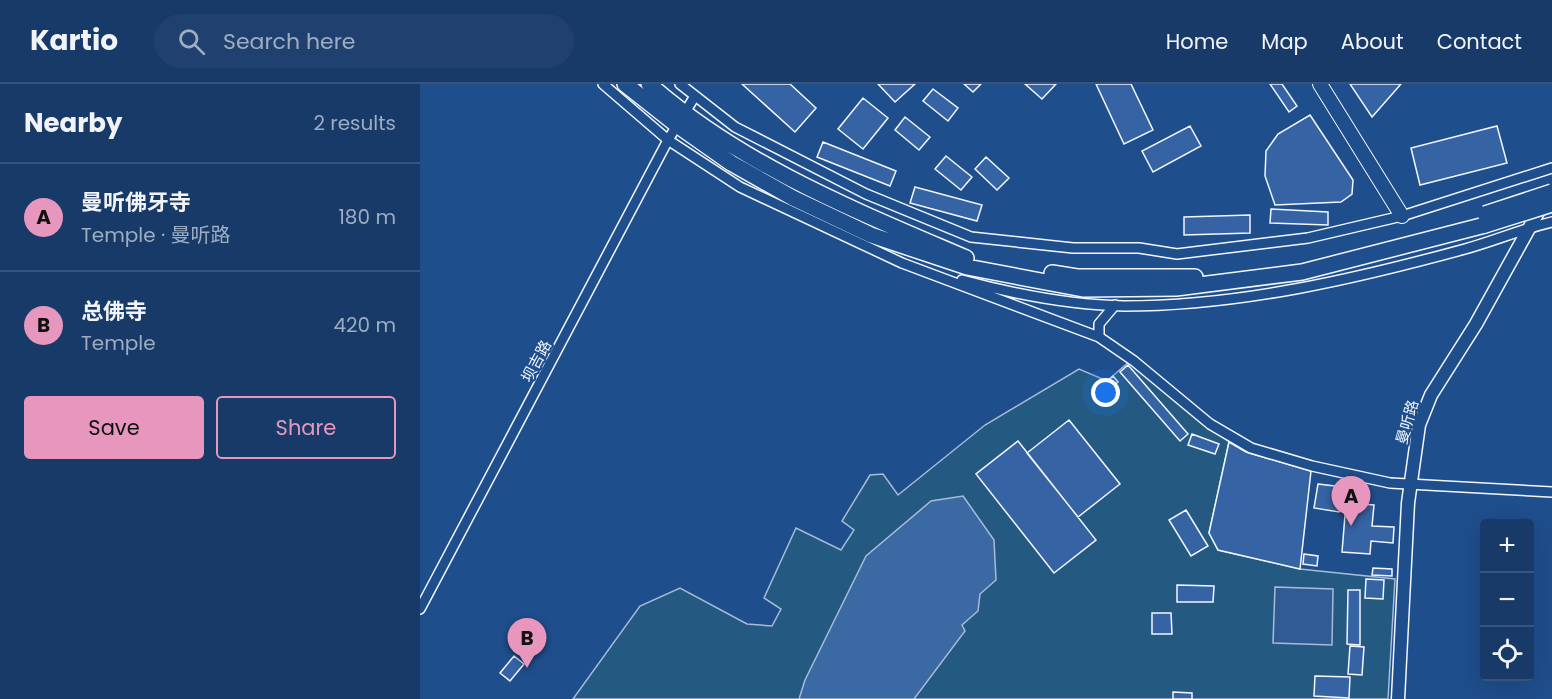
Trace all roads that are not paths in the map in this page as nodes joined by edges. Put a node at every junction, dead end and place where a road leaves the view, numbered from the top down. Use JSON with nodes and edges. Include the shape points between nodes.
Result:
{"nodes":[{"id":1,"x":603,"y":84,"type":"edge"},
{"id":2,"x":625,"y":84,"type":"edge"},
{"id":3,"x":649,"y":84,"type":"edge"},
{"id":4,"x":680,"y":84,"type":"edge"},
{"id":5,"x":1320,"y":84,"type":"edge"},
{"id":6,"x":695,"y":96,"type":"junction"},
{"id":7,"x":680,"y":120,"type":"junction"},
{"id":8,"x":668,"y":140,"type":"junction"},
{"id":9,"x":1552,"y":168,"type":"edge"},
{"id":10,"x":1552,"y":185,"type":"edge"},
{"id":11,"x":1552,"y":192,"type":"edge"},
{"id":12,"x":1552,"y":204,"type":"edge"},
{"id":13,"x":1402,"y":216,"type":"junction"},
{"id":14,"x":1485,"y":220,"type":"junction"},
{"id":15,"x":1552,"y":222,"type":"edge"},
{"id":16,"x":1530,"y":227,"type":"junction"},
{"id":17,"x":909,"y":248,"type":"junction"},
{"id":18,"x":902,"y":263,"type":"junction"},
{"id":19,"x":1115,"y":305,"type":"junction"},
{"id":20,"x":1099,"y":337,"type":"junction"},
{"id":21,"x":1410,"y":485,"type":"junction"},
{"id":22,"x":1552,"y":492,"type":"edge"},
{"id":23,"x":420,"y":609,"type":"edge"},
{"id":24,"x":1398,"y":699,"type":"edge"}],
"edges":[{"from":1,"to":8,"type":"street"},
{"from":2,"to":7,"type":"highway"},
{"from":3,"to":7,"type":"highway"},
{"from":4,"to":6,"type":"street"},
{"from":5,"to":13,"type":"main road"},
{"from":6,"to":7,"type":"street","name":"坝吉路"},
{"from":6,"to":13,"type":"street","via":[[735,127],[796,160],[970,237],[1177,254],[1308,238]]},
{"from":7,"to":8,"type":"street","name":"坝吉路"},
{"from":7,"to":14,"type":"highway","via":[[799,184],[966,258],[1077,277],[1185,278],[1293,263]]},
{"from":7,"to":17,"type":"highway","via":[[731,163],[793,198],[871,235]]},
{"from":8,"to":18,"type":"street","via":[[740,187]]},
{"from":8,"to":23,"type":"street","name":"坝吉路"},
{"from":9,"to":13,"type":"street"},
{"from":10,"to":16,"type":"street","name":"曼听路"},
{"from":11,"to":14,"type":"highway","bridge":true},
{"from":12,"to":14,"type":"highway","bridge":true},
{"from":14,"to":17,"type":"highway","via":[[1302,272],[1176,288],[1083,289],[967,267]]},
{"from":15,"to":16,"type":"street"},
{"from":16,"to":19,"type":"street","via":[[1468,249],[1308,287],[1212,300]]},
{"from":16,"to":21,"type":"street","name":"曼听路","via":[[1424,410]]},
{"from":17,"to":18,"type":"street"},
{"from":18,"to":19,"type":"street","via":[[984,286],[1068,302]]},
{"from":18,"to":20,"type":"street"},
{"from":19,"to":20,"type":"street","via":[[1100,324]]},
{"from":20,"to":21,"type":"street","via":[[1240,443],[1312,466]]},
{"from":21,"to":22,"type":"street"},
{"from":21,"to":24,"type":"street","name":"曼听路"}]}
